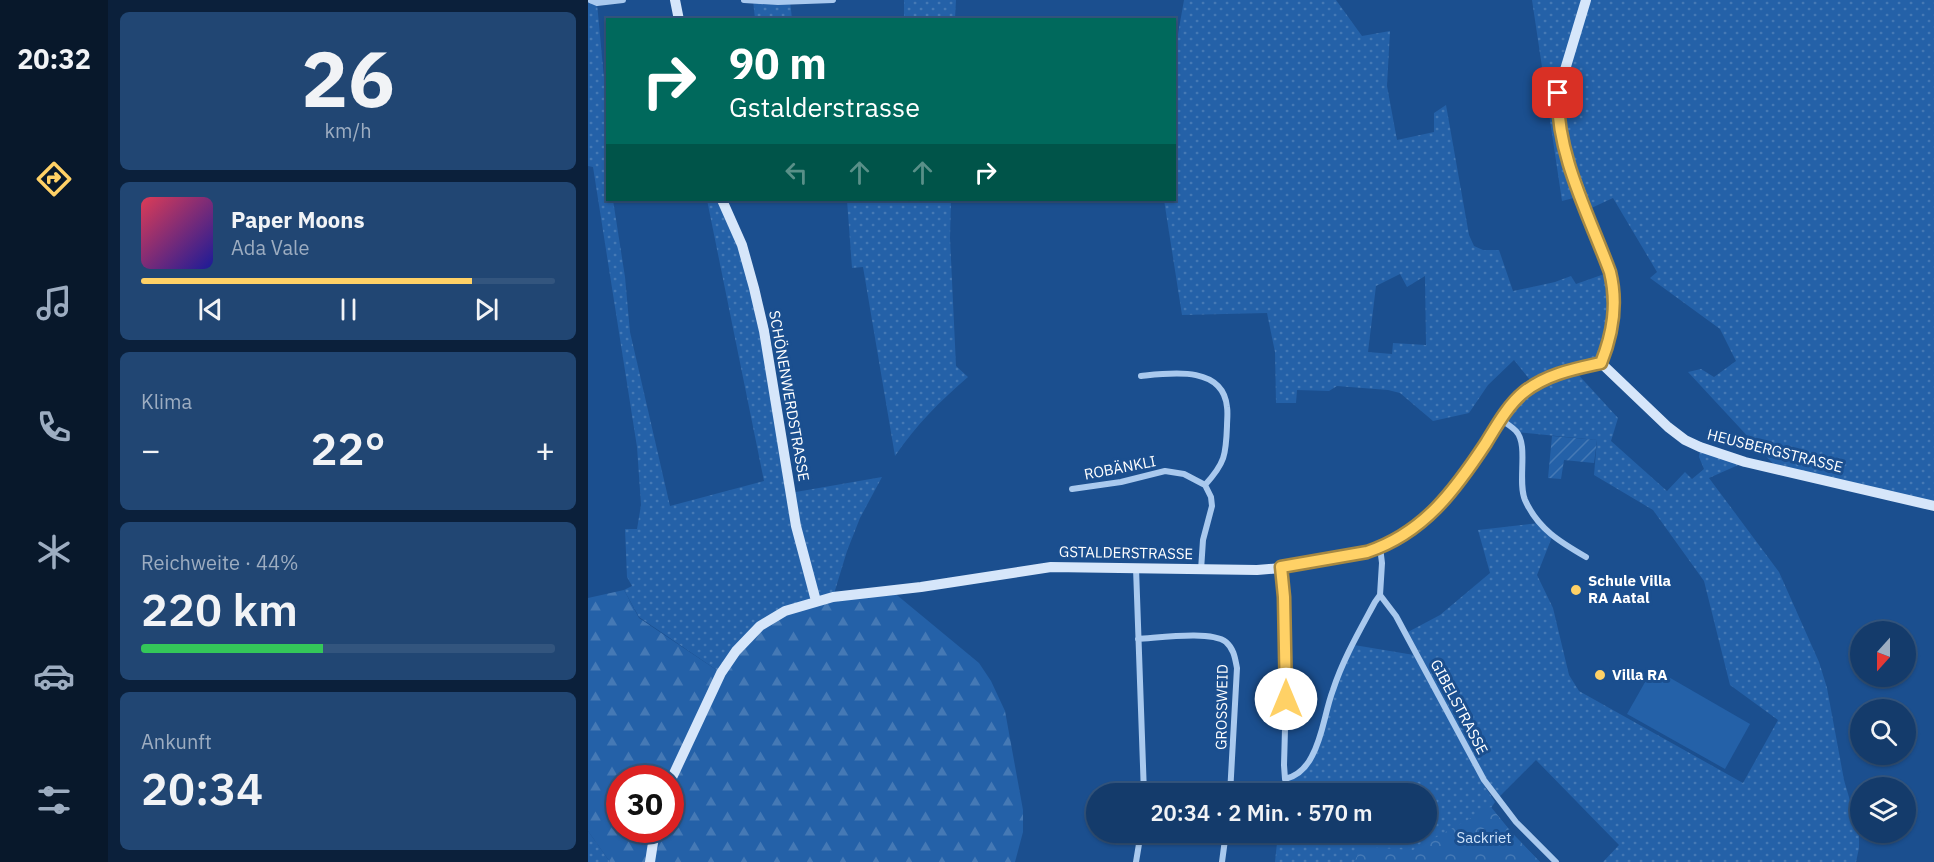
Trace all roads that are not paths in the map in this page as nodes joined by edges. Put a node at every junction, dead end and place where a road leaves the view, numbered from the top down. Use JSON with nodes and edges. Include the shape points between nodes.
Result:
{"nodes":[{"id":1,"x":590,"y":0,"type":"edge"},
{"id":2,"x":623,"y":0,"type":"edge"},
{"id":3,"x":675,"y":0,"type":"edge"},
{"id":4,"x":744,"y":0,"type":"edge"},
{"id":5,"x":834,"y":0,"type":"edge"},
{"id":6,"x":1586,"y":0,"type":"edge"},
{"id":7,"x":679,"y":18,"type":"edge"},
{"id":8,"x":722,"y":201,"type":"edge"},
{"id":9,"x":1601,"y":363,"type":"junction"},
{"id":10,"x":1142,"y":376,"type":"dead end"},
{"id":11,"x":1501,"y":420,"type":"junction"},
{"id":12,"x":1205,"y":485,"type":"junction"},
{"id":13,"x":1072,"y":489,"type":"dead end"},
{"id":14,"x":1934,"y":506,"type":"edge"},
{"id":15,"x":1380,"y":547,"type":"junction"},
{"id":16,"x":1586,"y":557,"type":"dead end"},
{"id":17,"x":1281,"y":567,"type":"junction"},
{"id":18,"x":1136,"y":568,"type":"junction"},
{"id":19,"x":1201,"y":570,"type":"junction"},
{"id":20,"x":1380,"y":595,"type":"junction"},
{"id":21,"x":816,"y":601,"type":"junction"},
{"id":22,"x":1138,"y":639,"type":"junction"},
{"id":23,"x":678,"y":765,"type":"edge"},
{"id":24,"x":1144,"y":783,"type":"edge"},
{"id":25,"x":1231,"y":783,"type":"edge"},
{"id":26,"x":653,"y":843,"type":"edge"},
{"id":27,"x":1139,"y":843,"type":"edge"},
{"id":28,"x":1225,"y":843,"type":"edge"},
{"id":29,"x":650,"y":862,"type":"edge"},
{"id":30,"x":1136,"y":862,"type":"edge"},
{"id":31,"x":1222,"y":862,"type":"edge"},
{"id":32,"x":1556,"y":862,"type":"edge"}],
"edges":[{"from":1,"to":2,"type":"street"},
{"from":3,"to":7,"type":"street"},
{"from":4,"to":5,"type":"street"},
{"from":6,"to":9,"type":"street","via":[[1558,93],[1557,115],[1565,150],[1614,288],[1614,319]]},
{"from":8,"to":21,"type":"street","name":"SCHÖNENWERDSTRASSE","via":[[742,245],[754,288],[795,526]]},
{"from":9,"to":11,"type":"street","name":"GSTALDERSTRASSE","via":[[1557,373],[1534,385],[1517,398]]},
{"from":9,"to":14,"type":"street","name":"HEUSBERGSTRASSE","via":[[1668,427],[1700,447],[1745,462]]},
{"from":10,"to":12,"type":"street","via":[[1180,372],[1197,375],[1221,390],[1227,405],[1226,453]]},
{"from":11,"to":15,"type":"street","name":"GSTALDERSTRASSE","via":[[1445,500],[1408,531]]},
{"from":11,"to":16,"type":"street","via":[[1517,432],[1524,499],[1538,522],[1552,537]]},
{"from":12,"to":13,"type":"street","name":"ROBÄNKLI","via":[[1184,474],[1165,471]]},
{"from":12,"to":19,"type":"street","via":[[1212,506],[1203,540]]},
{"from":15,"to":17,"type":"street","name":"GSTALDERSTRASSE"},
{"from":15,"to":20,"type":"street"},
{"from":17,"to":19,"type":"street","name":"GSTALDERSTRASSE"},
{"from":17,"to":20,"type":"street","via":[[1286,663],[1285,779],[1299,773],[1313,755],[1336,681]]},
{"from":18,"to":19,"type":"street","name":"GSTALDERSTRASSE"},
{"from":18,"to":21,"type":"street","name":"GSTALDERSTRASSE","via":[[1035,568]]},
{"from":18,"to":22,"type":"street"},
{"from":20,"to":32,"type":"street","name":"GIBELSTRASSE","via":[[1396,616],[1484,780],[1516,822]]},
{"from":21,"to":23,"type":"street","name":"GSTALDERSTRASSE","via":[[785,611],[760,626],[736,651],[721,673]]},
{"from":22,"to":24,"type":"street"},
{"from":22,"to":25,"type":"street","name":"GROSSWEID","via":[[1219,638],[1235,653]]},
{"from":26,"to":29,"type":"street"},
{"from":27,"to":30,"type":"street"},
{"from":28,"to":31,"type":"street"}]}
